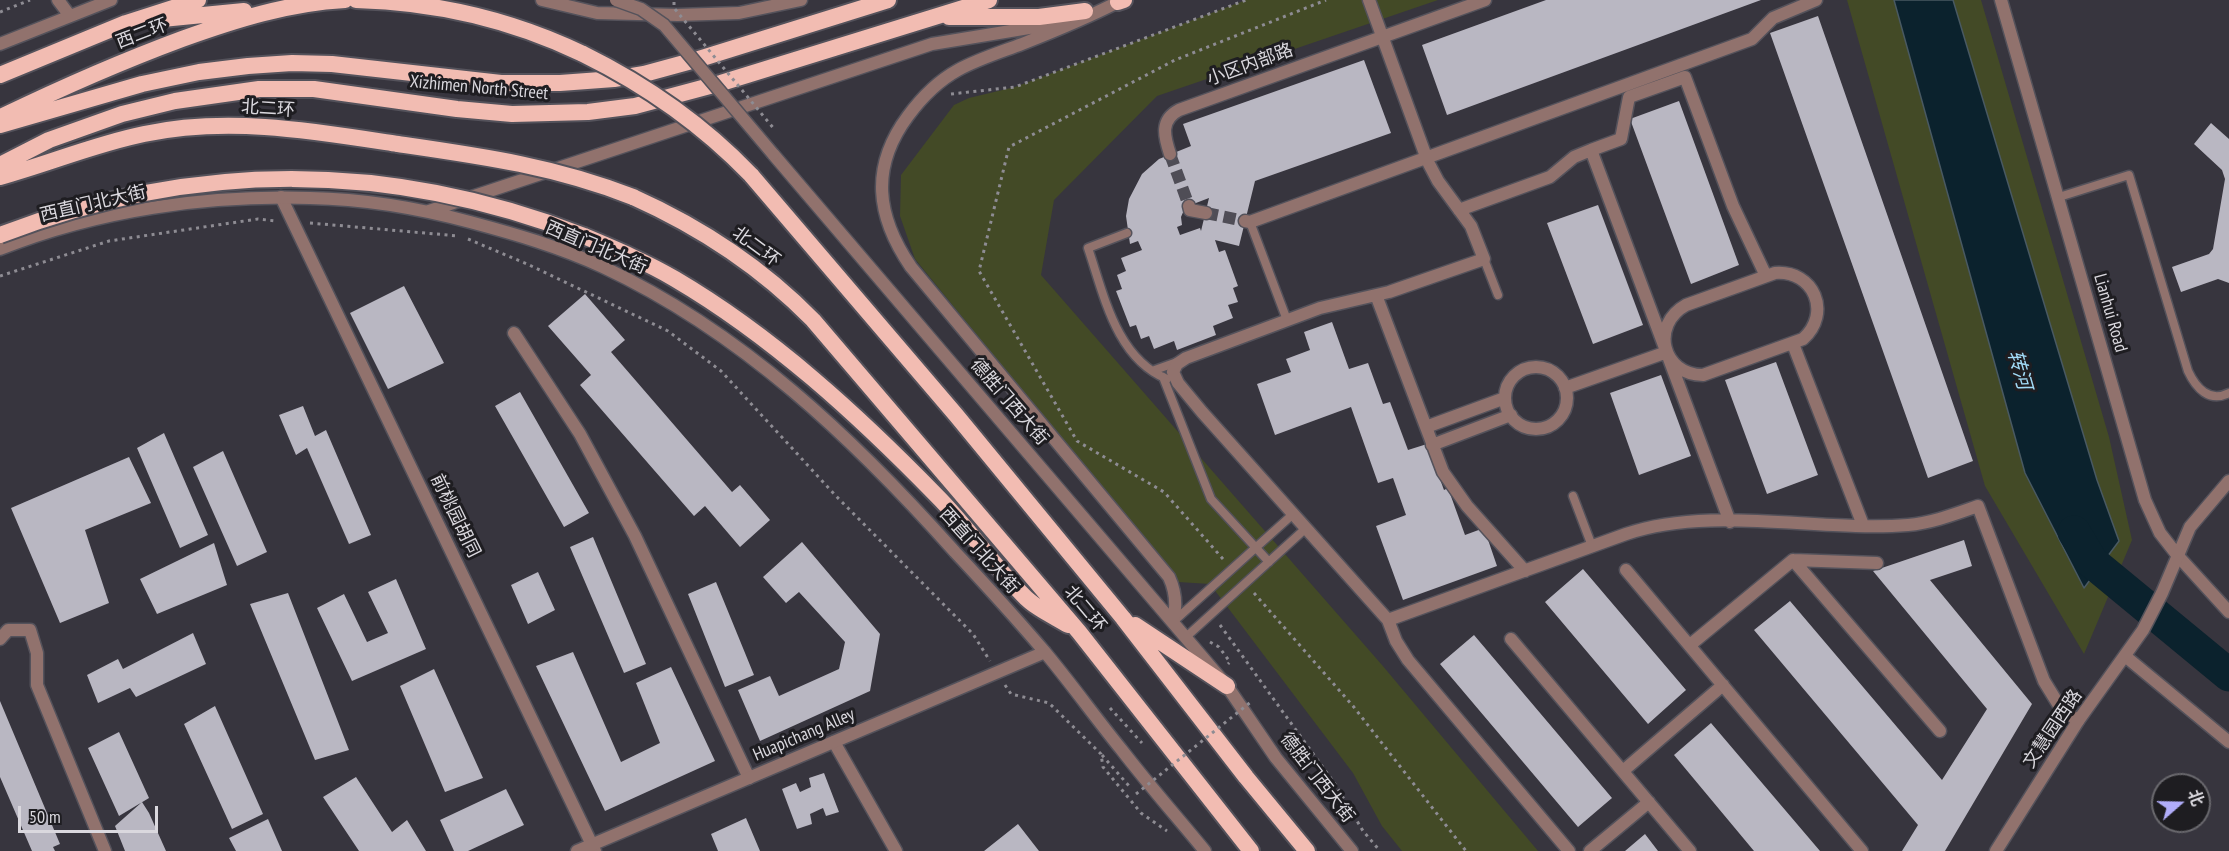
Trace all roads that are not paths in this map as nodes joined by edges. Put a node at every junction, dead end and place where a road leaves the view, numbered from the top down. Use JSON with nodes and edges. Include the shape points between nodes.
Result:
{"nodes":[{"id":1,"x":58,"y":0,"type":"edge"},
{"id":2,"x":111,"y":0,"type":"edge"},
{"id":3,"x":198,"y":0,"type":"edge"},
{"id":4,"x":345,"y":0,"type":"edge"},
{"id":5,"x":356,"y":0,"type":"edge"},
{"id":6,"x":542,"y":0,"type":"edge"},
{"id":7,"x":616,"y":0,"type":"edge"},
{"id":8,"x":801,"y":0,"type":"edge"},
{"id":9,"x":888,"y":0,"type":"edge"},
{"id":10,"x":989,"y":0,"type":"edge"},
{"id":11,"x":1369,"y":0,"type":"edge"},
{"id":12,"x":1485,"y":0,"type":"edge"},
{"id":13,"x":1816,"y":0,"type":"edge"},
{"id":14,"x":2001,"y":0,"type":"edge"},
{"id":15,"x":1122,"y":1,"type":"edge"},
{"id":16,"x":305,"y":4,"type":"junction"},
{"id":17,"x":1086,"y":11,"type":"junction"},
{"id":18,"x":70,"y":16,"type":"junction"},
{"id":19,"x":927,"y":19,"type":"junction"},
{"id":20,"x":126,"y":23,"type":"junction"},
{"id":21,"x":1382,"y":36,"type":"junction"},
{"id":22,"x":0,"y":44,"type":"edge"},
{"id":23,"x":0,"y":75,"type":"edge"},
{"id":24,"x":0,"y":117,"type":"edge"},
{"id":25,"x":0,"y":125,"type":"edge"},
{"id":26,"x":1591,"y":150,"type":"junction"},
{"id":27,"x":1170,"y":154,"type":"tunnel mouth"},
{"id":28,"x":1426,"y":156,"type":"junction"},
{"id":29,"x":0,"y":165,"type":"edge"},
{"id":30,"x":0,"y":177,"type":"edge"},
{"id":31,"x":281,"y":197,"type":"junction"},
{"id":32,"x":2059,"y":197,"type":"junction"},
{"id":33,"x":1187,"y":210,"type":"dead end"},
{"id":34,"x":1459,"y":210,"type":"junction"},
{"id":35,"x":428,"y":212,"type":"junction"},
{"id":36,"x":1206,"y":213,"type":"tunnel mouth"},
{"id":37,"x":1247,"y":222,"type":"joint"},
{"id":38,"x":1127,"y":233,"type":"dead end"},
{"id":39,"x":0,"y":235,"type":"edge"},
{"id":40,"x":0,"y":249,"type":"edge"},
{"id":41,"x":1484,"y":259,"type":"junction"},
{"id":42,"x":1766,"y":276,"type":"junction"},
{"id":43,"x":1376,"y":295,"type":"junction"},
{"id":44,"x":1498,"y":295,"type":"dead end"},
{"id":45,"x":1287,"y":320,"type":"junction"},
{"id":46,"x":514,"y":333,"type":"dead end"},
{"id":47,"x":1793,"y":344,"type":"junction"},
{"id":48,"x":1666,"y":352,"type":"junction"},
{"id":49,"x":1188,"y":357,"type":"junction"},
{"id":50,"x":1152,"y":371,"type":"junction"},
{"id":51,"x":1163,"y":377,"type":"junction"},
{"id":52,"x":1180,"y":387,"type":"junction"},
{"id":53,"x":1565,"y":388,"type":"junction"},
{"id":54,"x":2229,"y":393,"type":"edge"},
{"id":55,"x":1505,"y":398,"type":"junction"},
{"id":56,"x":1510,"y":415,"type":"junction"},
{"id":57,"x":1426,"y":427,"type":"junction"},
{"id":58,"x":1432,"y":445,"type":"junction"},
{"id":59,"x":2229,"y":481,"type":"edge"},
{"id":60,"x":1573,"y":496,"type":"dead end"},
{"id":61,"x":1292,"y":515,"type":"junction"},
{"id":62,"x":1730,"y":522,"type":"junction"},
{"id":63,"x":1863,"y":525,"type":"junction"},
{"id":64,"x":1305,"y":529,"type":"junction"},
{"id":65,"x":1592,"y":546,"type":"junction"},
{"id":66,"x":1255,"y":547,"type":"junction"},
{"id":67,"x":2178,"y":556,"type":"junction"},
{"id":68,"x":1794,"y":560,"type":"junction"},
{"id":69,"x":1269,"y":562,"type":"junction"},
{"id":70,"x":1877,"y":563,"type":"dead end"},
{"id":71,"x":1626,"y":570,"type":"dead end"},
{"id":72,"x":1525,"y":571,"type":"junction"},
{"id":73,"x":2229,"y":612,"type":"edge"},
{"id":74,"x":1123,"y":618,"type":"junction"},
{"id":75,"x":1388,"y":620,"type":"junction"},
{"id":76,"x":1173,"y":622,"type":"junction"},
{"id":77,"x":1079,"y":632,"type":"junction"},
{"id":78,"x":1186,"y":637,"type":"junction"},
{"id":79,"x":0,"y":639,"type":"edge"},
{"id":80,"x":1511,"y":639,"type":"dead end"},
{"id":81,"x":1690,"y":645,"type":"junction"},
{"id":82,"x":1045,"y":652,"type":"junction"},
{"id":83,"x":2125,"y":656,"type":"junction"},
{"id":84,"x":1723,"y":685,"type":"junction"},
{"id":85,"x":1227,"y":686,"type":"junction"},
{"id":86,"x":2078,"y":721,"type":"junction"},
{"id":87,"x":1940,"y":731,"type":"dead end"},
{"id":88,"x":834,"y":742,"type":"junction"},
{"id":89,"x":2229,"y":742,"type":"edge"},
{"id":90,"x":1623,"y":771,"type":"junction"},
{"id":91,"x":749,"y":778,"type":"junction"},
{"id":92,"x":1649,"y":802,"type":"junction"},
{"id":93,"x":593,"y":847,"type":"edge"},
{"id":94,"x":105,"y":851,"type":"edge"},
{"id":95,"x":577,"y":851,"type":"edge"},
{"id":96,"x":896,"y":851,"type":"edge"},
{"id":97,"x":1206,"y":851,"type":"edge"},
{"id":98,"x":1251,"y":851,"type":"edge"},
{"id":99,"x":1307,"y":851,"type":"edge"},
{"id":100,"x":1352,"y":851,"type":"edge"},
{"id":101,"x":1569,"y":851,"type":"edge"},
{"id":102,"x":1590,"y":851,"type":"edge"},
{"id":103,"x":1690,"y":851,"type":"edge"},
{"id":104,"x":1862,"y":851,"type":"edge"},
{"id":105,"x":1996,"y":851,"type":"edge"}],
"edges":[{"from":1,"to":18,"type":"street"},
{"from":2,"to":18,"type":"street"},
{"from":3,"to":20,"type":"highway"},
{"from":4,"to":16,"type":"highway"},
{"from":5,"to":74,"type":"highway","name":"北二环","bridge":true,"via":[[412,3],[471,13],[514,26],[583,54],[633,80],[679,111],[751,175]]},
{"from":6,"to":8,"type":"street","via":[[606,14],[700,15],[747,12]]},
{"from":7,"to":76,"type":"street","name":"德胜门西大街","bridge":true,"via":[[641,9],[664,25]]},
{"from":9,"to":25,"type":"highway","name":"Xizhimen North Street","via":[[705,58],[614,79],[501,83],[292,63],[199,72],[142,84]]},
{"from":10,"to":19,"type":"highway","name":"Xizhimen North Street"},
{"from":11,"to":21,"type":"street"},
{"from":12,"to":21,"type":"street","name":"小区内部路"},
{"from":13,"to":28,"type":"street","via":[[1773,18],[1752,39]]},
{"from":14,"to":32,"type":"street","name":"Lianhui Road"},
{"from":15,"to":17,"type":"street"},
{"from":15,"to":76,"type":"street","via":[[960,69],[922,97],[888,150],[882,198],[905,259],[1167,575],[1175,596]]},
{"from":16,"to":20,"type":"highway"},
{"from":16,"to":24,"type":"highway","name":"西二环","via":[[249,16],[165,45],[84,77]]},
{"from":17,"to":19,"type":"highway","via":[[1047,16]]},
{"from":17,"to":35,"type":"street","via":[[1035,27],[932,44]]},
{"from":18,"to":22,"type":"street"},
{"from":19,"to":29,"type":"highway","name":"Xizhimen North Street","via":[[721,83],[618,109],[512,114],[314,89],[259,89],[129,112],[49,140]]},
{"from":20,"to":23,"type":"highway"},
{"from":21,"to":27,"type":"street","name":"小区内部路","via":[[1175,112],[1164,129]]},
{"from":21,"to":28,"type":"street"},
{"from":26,"to":34,"type":"street","via":[[1574,157],[1546,178]]},
{"from":26,"to":42,"type":"street","via":[[1621,139],[1629,97],[1685,76],[1733,206]]},
{"from":26,"to":48,"type":"street"},
{"from":28,"to":34,"type":"street"},
{"from":28,"to":37,"type":"street"},
{"from":30,"to":77,"type":"highway","name":"北二环","bridge":true,"via":[[126,138],[191,127],[282,128],[543,168],[633,197],[724,247],[798,305]]},
{"from":31,"to":35,"type":"street","name":"西直门北大街","via":[[355,201]]},
{"from":31,"to":40,"type":"street","name":"西直门北大街","via":[[212,200],[123,213],[52,230]]},
{"from":31,"to":93,"type":"street","name":"前桃园胡同"},
{"from":32,"to":54,"type":"lane","via":[[2129,175],[2188,371],[2208,396]]},
{"from":32,"to":67,"type":"street","name":"Lianhui Road","via":[[2145,500],[2160,533]]},
{"from":33,"to":36,"type":"street"},
{"from":34,"to":41,"type":"street"},
{"from":35,"to":82,"type":"street","name":"西直门北大街","via":[[588,260],[665,300],[743,351],[824,418],[898,489]]},
{"from":37,"to":45,"type":"lane"},
{"from":38,"to":50,"type":"lane","via":[[1088,248],[1120,334]]},
{"from":39,"to":77,"type":"highway","bridge":true,"via":[[96,205],[169,189],[238,180],[311,178],[360,180],[451,194],[584,236],[674,278],[776,349],[938,496],[1024,596]]},
{"from":41,"to":43,"type":"street"},
{"from":41,"to":44,"type":"lane"},
{"from":42,"to":47,"type":"street","via":[[1794,275],[1815,296],[1815,324],[1806,337]]},
{"from":42,"to":48,"type":"street","via":[[1680,308],[1666,326]]},
{"from":43,"to":45,"type":"street"},
{"from":43,"to":57,"type":"street"},
{"from":45,"to":49,"type":"street"},
{"from":46,"to":91,"type":"street","via":[[580,434],[635,536]]},
{"from":47,"to":48,"type":"street","via":[[1703,375],[1681,369]]},
{"from":47,"to":63,"type":"street"},
{"from":48,"to":53,"type":"street"},
{"from":48,"to":62,"type":"street"},
{"from":49,"to":50,"type":"lane"},
{"from":49,"to":52,"type":"street","via":[[1173,372]]},
{"from":50,"to":51,"type":"lane"},
{"from":51,"to":52,"type":"lane"},
{"from":51,"to":66,"type":"lane","via":[[1211,499]]},
{"from":52,"to":61,"type":"street"},
{"from":53,"to":55,"type":"street","via":[[1550,370],[1528,368],[1511,380]]},
{"from":53,"to":56,"type":"street","via":[[1565,409],[1551,425],[1530,429]]},
{"from":55,"to":56,"type":"street"},
{"from":55,"to":57,"type":"street"},
{"from":56,"to":58,"type":"street"},
{"from":57,"to":58,"type":"street"},
{"from":58,"to":72,"type":"street","via":[[1454,490]]},
{"from":59,"to":67,"type":"street","name":"文慧园西路","via":[[2192,524]]},
{"from":60,"to":65,"type":"lane"},
{"from":61,"to":64,"type":"street"},
{"from":61,"to":66,"type":"lane"},
{"from":62,"to":63,"type":"street"},
{"from":62,"to":65,"type":"street","via":[[1661,524]]},
{"from":63,"to":86,"type":"street","via":[[1923,524],[1978,506],[2044,681],[2060,707]]},
{"from":64,"to":69,"type":"lane"},
{"from":64,"to":75,"type":"street"},
{"from":65,"to":72,"type":"street"},
{"from":66,"to":69,"type":"lane"},
{"from":66,"to":76,"type":"lane"},
{"from":67,"to":73,"type":"street","name":"Lianhui Road"},
{"from":67,"to":83,"type":"street","name":"文慧园西路","via":[[2143,630]]},
{"from":68,"to":70,"type":"street"},
{"from":68,"to":81,"type":"street"},
{"from":68,"to":87,"type":"street"},
{"from":69,"to":78,"type":"lane"},
{"from":71,"to":81,"type":"street"},
{"from":72,"to":75,"type":"street"},
{"from":74,"to":85,"type":"highway"},
{"from":74,"to":99,"type":"highway","name":"北二环"},
{"from":75,"to":101,"type":"street","via":[[1408,660]]},
{"from":76,"to":78,"type":"street","name":"德胜门西大街"},
{"from":77,"to":98,"type":"highway","name":"北二环"},
{"from":78,"to":85,"type":"street","name":"德胜门西大街"},
{"from":79,"to":94,"type":"street","via":[[8,630],[30,630],[37,653],[37,685]]},
{"from":80,"to":90,"type":"street"},
{"from":81,"to":84,"type":"street"},
{"from":82,"to":88,"type":"street","name":"Huapichang Alley"},
{"from":82,"to":97,"type":"street"},
{"from":83,"to":86,"type":"street","name":"文慧园西路"},
{"from":83,"to":89,"type":"street"},
{"from":84,"to":90,"type":"street"},
{"from":84,"to":104,"type":"street"},
{"from":85,"to":100,"type":"street","name":"德胜门西大街","via":[[1276,758]]},
{"from":86,"to":105,"type":"street","name":"文慧园西路"},
{"from":88,"to":91,"type":"street","name":"Huapichang Alley"},
{"from":88,"to":96,"type":"street"},
{"from":90,"to":92,"type":"street"},
{"from":91,"to":93,"type":"street","name":"Huapichang Alley"},
{"from":92,"to":102,"type":"street"},
{"from":92,"to":103,"type":"street"},
{"from":93,"to":95,"type":"street","name":"Huapichang Alley"}]}
